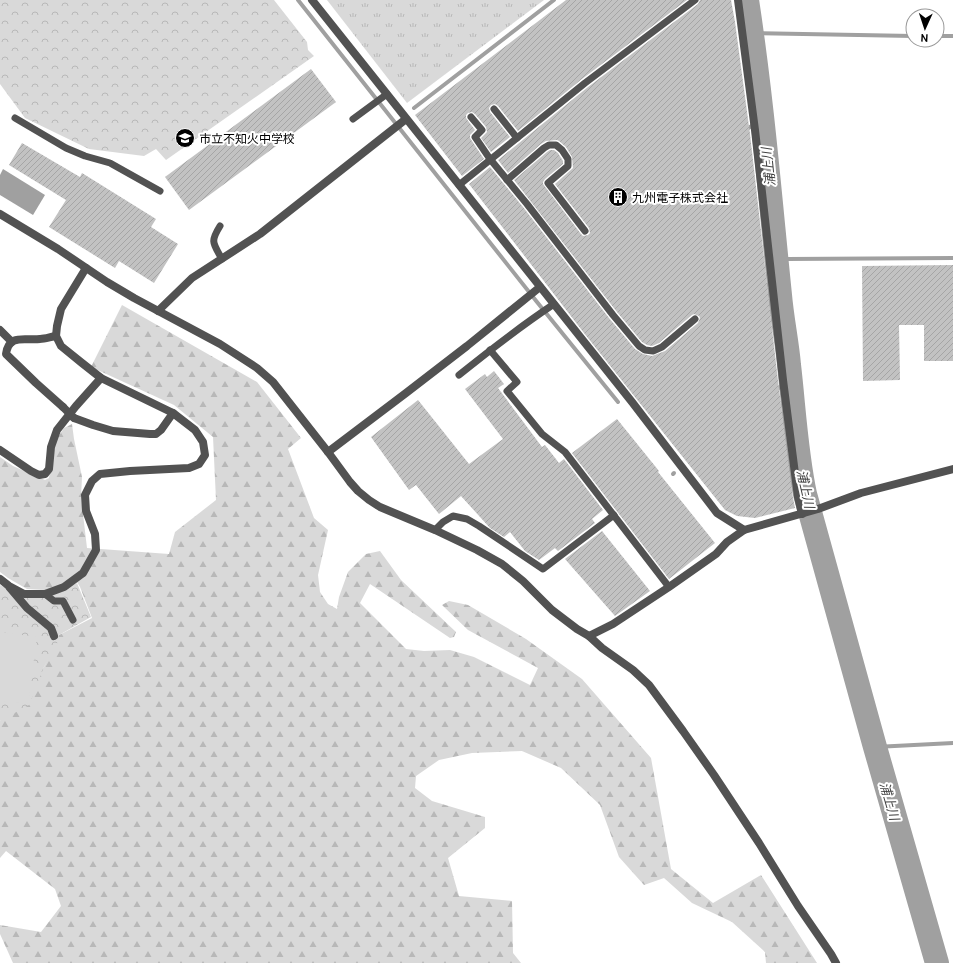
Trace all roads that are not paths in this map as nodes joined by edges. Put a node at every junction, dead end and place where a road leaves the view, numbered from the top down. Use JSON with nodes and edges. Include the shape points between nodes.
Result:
{"nodes":[{"id":1,"x":312,"y":0,"type":"edge"},
{"id":2,"x":695,"y":0,"type":"edge"},
{"id":3,"x":738,"y":0,"type":"edge"},
{"id":4,"x":384,"y":96,"type":"junction"},
{"id":5,"x":494,"y":109,"type":"dead end"},
{"id":6,"x":471,"y":117,"type":"dead end"},
{"id":7,"x":15,"y":118,"type":"dead end"},
{"id":8,"x":354,"y":119,"type":"dead end"},
{"id":9,"x":403,"y":121,"type":"junction"},
{"id":10,"x":517,"y":138,"type":"junction"},
{"id":11,"x":490,"y":159,"type":"junction"},
{"id":12,"x":507,"y":180,"type":"junction"},
{"id":13,"x":459,"y":185,"type":"junction"},
{"id":14,"x":160,"y":191,"type":"dead end"},
{"id":15,"x":0,"y":214,"type":"edge"},
{"id":16,"x":220,"y":226,"type":"dead end"},
{"id":17,"x":585,"y":231,"type":"dead end"},
{"id":18,"x":222,"y":259,"type":"junction"},
{"id":19,"x":86,"y":268,"type":"junction"},
{"id":20,"x":534,"y":292,"type":"junction"},
{"id":21,"x":552,"y":306,"type":"junction"},
{"id":22,"x":158,"y":311,"type":"junction"},
{"id":23,"x":695,"y":319,"type":"dead end"},
{"id":24,"x":0,"y":330,"type":"edge"},
{"id":25,"x":56,"y":336,"type":"junction"},
{"id":26,"x":12,"y":342,"type":"junction"},
{"id":27,"x":490,"y":350,"type":"junction"},
{"id":28,"x":459,"y":375,"type":"dead end"},
{"id":29,"x":101,"y":378,"type":"junction"},
{"id":30,"x":173,"y":413,"type":"junction"},
{"id":31,"x":0,"y":450,"type":"edge"},
{"id":32,"x":328,"y":452,"type":"junction"},
{"id":33,"x":953,"y":469,"type":"edge"},
{"id":34,"x":804,"y":513,"type":"junction"},
{"id":35,"x":614,"y":515,"type":"junction"},
{"id":36,"x":435,"y":530,"type":"junction"},
{"id":37,"x":744,"y":530,"type":"junction"},
{"id":38,"x":0,"y":579,"type":"edge"},
{"id":39,"x":9,"y":586,"type":"junction"},
{"id":40,"x":669,"y":587,"type":"junction"},
{"id":41,"x":45,"y":594,"type":"junction"},
{"id":42,"x":73,"y":620,"type":"dead end"},
{"id":43,"x":54,"y":636,"type":"dead end"},
{"id":44,"x":589,"y":636,"type":"junction"},
{"id":45,"x":836,"y":963,"type":"edge"}],
"edges":[{"from":1,"to":4,"type":"street"},
{"from":2,"to":10,"type":"lane"},
{"from":3,"to":34,"type":"street","via":[[756,130],[798,497]]},
{"from":4,"to":8,"type":"lane"},
{"from":4,"to":9,"type":"street"},
{"from":5,"to":10,"type":"lane"},
{"from":6,"to":11,"type":"lane","via":[[482,130],[475,137]]},
{"from":7,"to":14,"type":"lane","via":[[66,148],[110,163]]},
{"from":9,"to":13,"type":"street"},
{"from":9,"to":18,"type":"street","via":[[260,234]]},
{"from":10,"to":11,"type":"lane"},
{"from":11,"to":12,"type":"lane"},
{"from":11,"to":13,"type":"lane"},
{"from":12,"to":17,"type":"lane","via":[[544,148],[556,145],[568,159],[568,166],[548,183]]},
{"from":12,"to":23,"type":"lane","via":[[639,346],[653,351],[662,347]]},
{"from":13,"to":20,"type":"street"},
{"from":15,"to":19,"type":"street"},
{"from":16,"to":18,"type":"lane","via":[[213,236],[214,245]]},
{"from":18,"to":22,"type":"street","via":[[192,278]]},
{"from":19,"to":22,"type":"street"},
{"from":19,"to":25,"type":"street","via":[[61,309]]},
{"from":20,"to":21,"type":"street"},
{"from":20,"to":32,"type":"street","via":[[406,394]]},
{"from":21,"to":27,"type":"lane"},
{"from":21,"to":37,"type":"street","via":[[632,402],[716,513]]},
{"from":22,"to":32,"type":"street","via":[[220,344],[257,368],[273,382]]},
{"from":24,"to":26,"type":"street"},
{"from":25,"to":26,"type":"street","via":[[18,339]]},
{"from":25,"to":29,"type":"street","via":[[61,346]]},
{"from":26,"to":30,"type":"street","bridge":true,"via":[[7,347],[6,354],[74,418],[113,431],[156,434]]},
{"from":27,"to":28,"type":"lane"},
{"from":27,"to":35,"type":"lane","via":[[517,382],[506,391],[542,434],[565,452]]},
{"from":29,"to":30,"type":"street"},
{"from":29,"to":31,"type":"street","via":[[58,430],[51,446],[49,469],[45,474],[31,471]]},
{"from":30,"to":41,"type":"street","via":[[195,430],[203,442],[205,455],[199,464],[190,468],[100,474],[92,481],[85,495],[86,510],[95,534],[96,550],[83,573],[64,587]]},
{"from":32,"to":36,"type":"street","via":[[350,482],[369,500]]},
{"from":33,"to":34,"type":"street","via":[[861,493]]},
{"from":34,"to":37,"type":"street"},
{"from":35,"to":36,"type":"lane","via":[[543,569],[467,519],[453,516]]},
{"from":35,"to":40,"type":"lane"},
{"from":36,"to":44,"type":"street","via":[[502,564],[552,610]]},
{"from":37,"to":40,"type":"street","via":[[716,554]]},
{"from":38,"to":39,"type":"street"},
{"from":39,"to":41,"type":"street","via":[[24,594]]},
{"from":39,"to":43,"type":"street","via":[[27,608],[51,628]]},
{"from":40,"to":44,"type":"street","via":[[613,624]]},
{"from":41,"to":42,"type":"lane","via":[[54,601],[63,601]]},
{"from":44,"to":45,"type":"street","via":[[649,685],[714,775]]}]}
